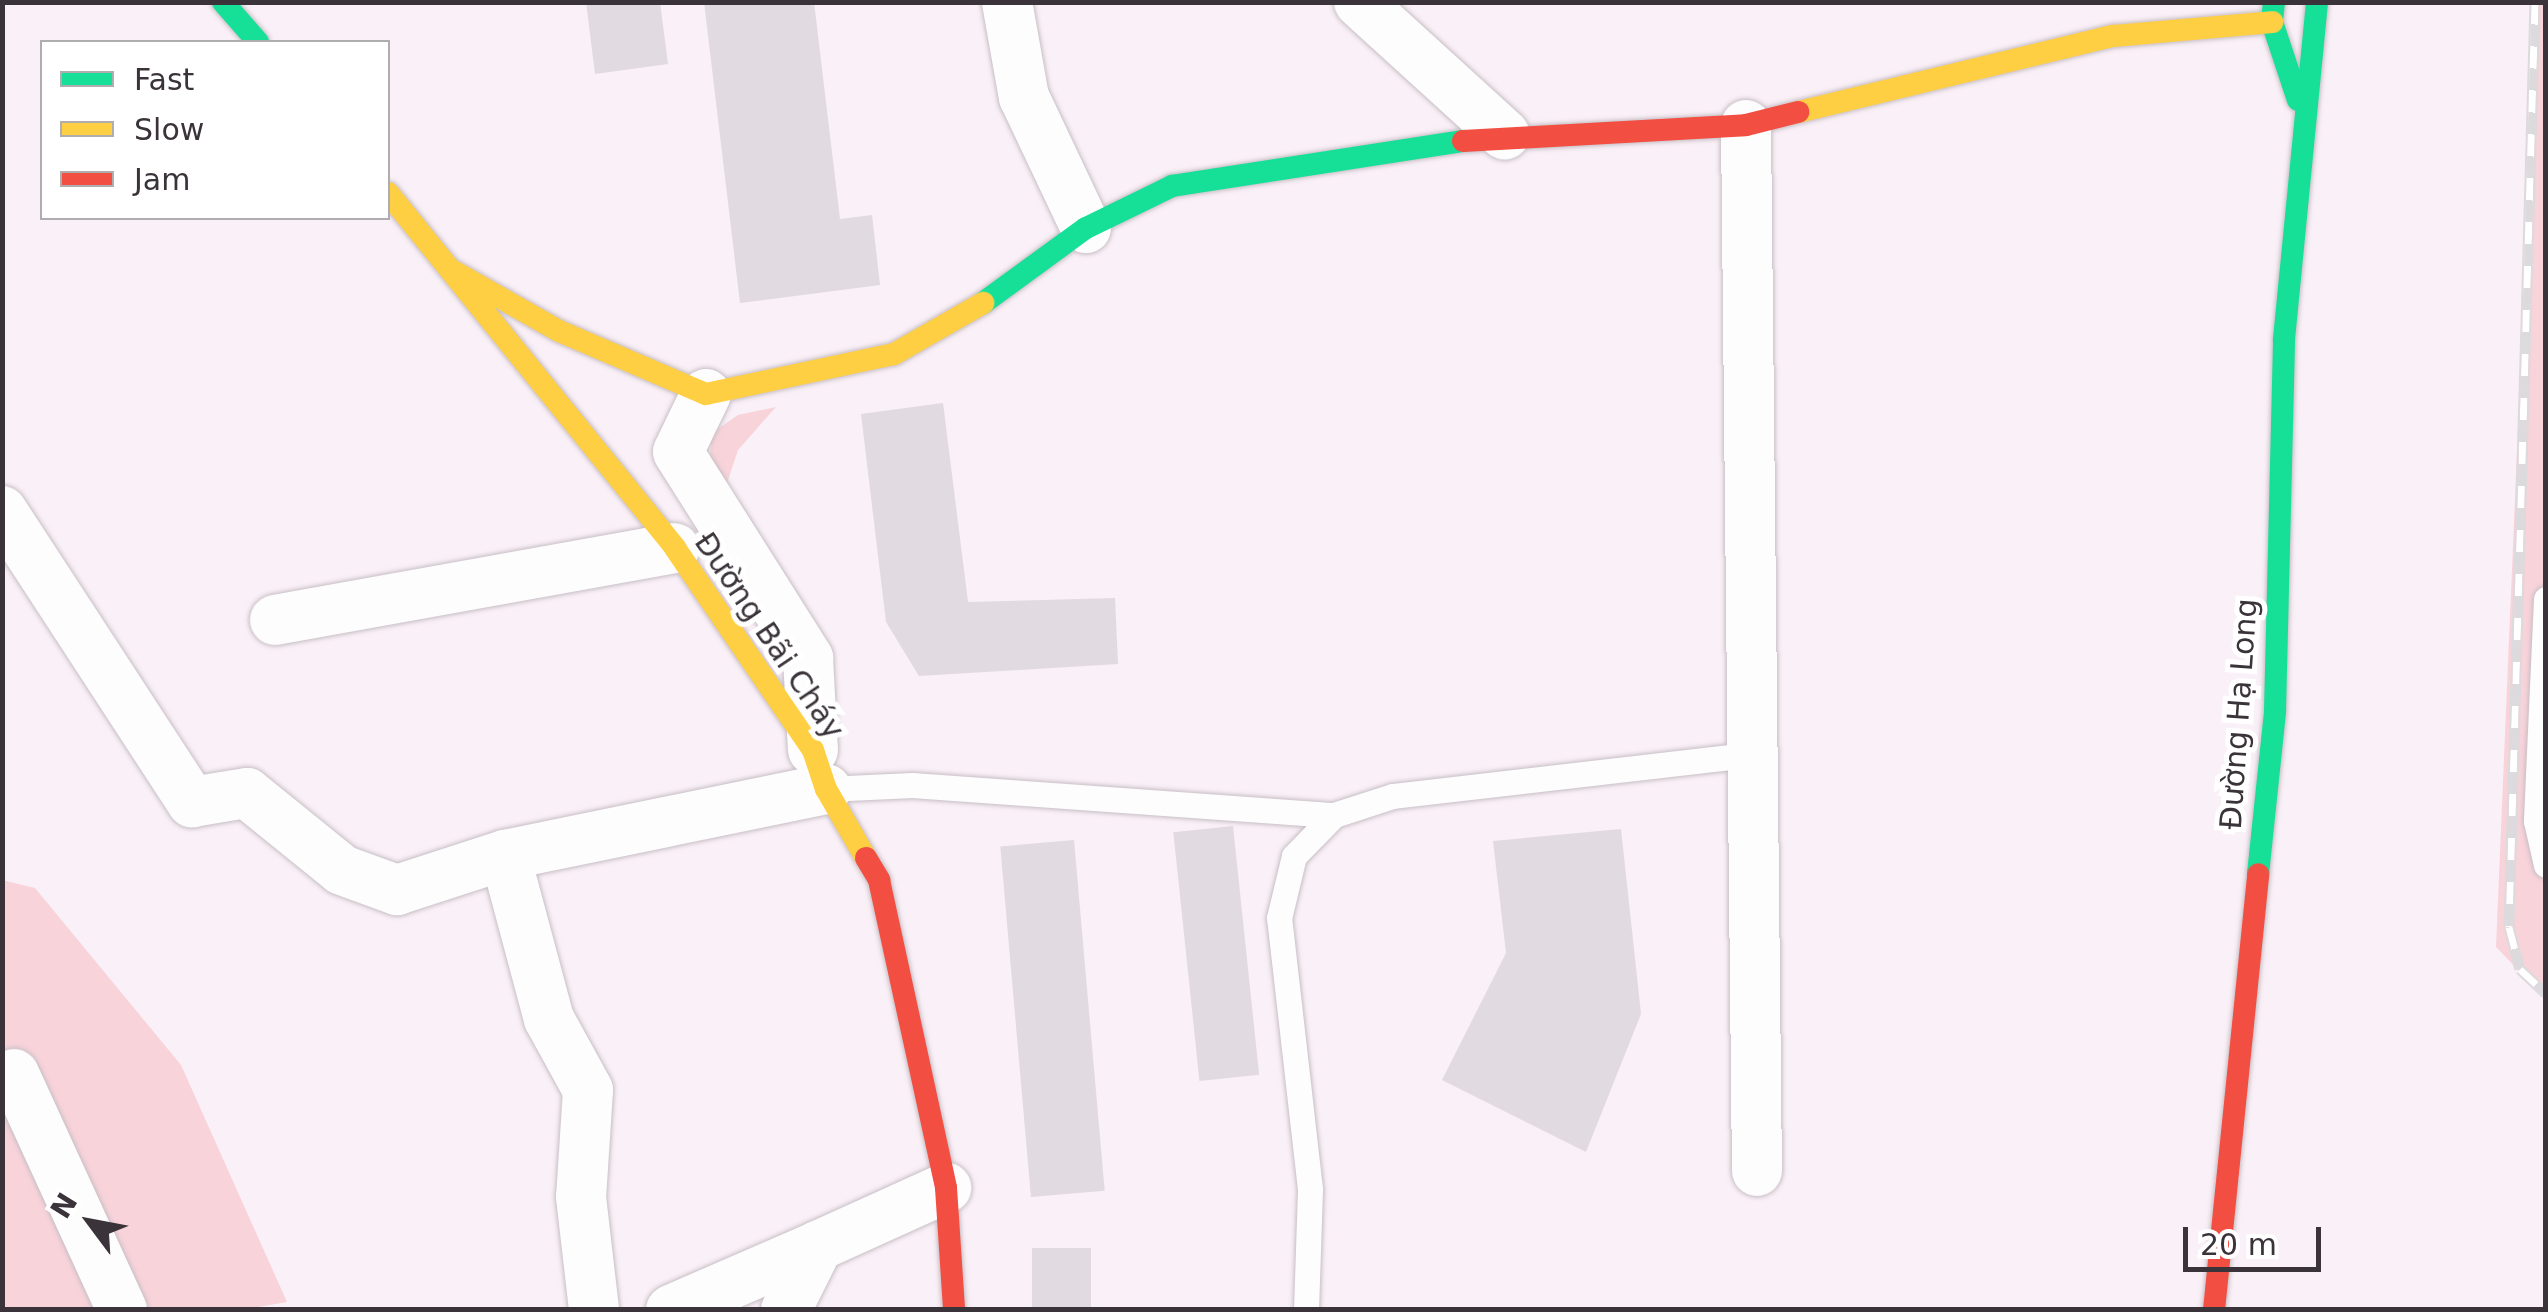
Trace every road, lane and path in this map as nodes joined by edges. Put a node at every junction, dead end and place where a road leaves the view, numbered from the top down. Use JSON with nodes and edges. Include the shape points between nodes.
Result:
{"nodes":[{"id":1,"x":224,"y":2,"type":"edge"},
{"id":2,"x":1007,"y":2,"type":"edge"},
{"id":3,"x":1358,"y":2,"type":"edge"},
{"id":4,"x":2317,"y":2,"type":"edge"},
{"id":5,"x":2273,"y":12,"type":"edge"},
{"id":6,"x":256,"y":40,"type":"edge"},
{"id":7,"x":2305,"y":122,"type":"junction"},
{"id":8,"x":1746,"y":126,"type":"junction"},
{"id":9,"x":1505,"y":135,"type":"junction"},
{"id":10,"x":390,"y":195,"type":"edge"},
{"id":11,"x":1086,"y":228,"type":"junction"},
{"id":12,"x":455,"y":272,"type":"junction"},
{"id":13,"x":706,"y":394,"type":"junction"},
{"id":14,"x":2,"y":512,"type":"edge"},
{"id":15,"x":676,"y":548,"type":"junction"},
{"id":16,"x":2546,"y":599,"type":"edge"},
{"id":17,"x":275,"y":620,"type":"dead end"},
{"id":18,"x":1755,"y":754,"type":"junction"},
{"id":19,"x":820,"y":769,"type":"junction"},
{"id":20,"x":1334,"y":815,"type":"junction"},
{"id":21,"x":505,"y":855,"type":"junction"},
{"id":22,"x":2546,"y":865,"type":"edge"},
{"id":23,"x":14,"y":1074,"type":"dead end"},
{"id":24,"x":1756,"y":1172,"type":"dead end"},
{"id":25,"x":946,"y":1188,"type":"junction"},
{"id":26,"x":818,"y":1246,"type":"junction"},
{"id":27,"x":122,"y":1310,"type":"edge"},
{"id":28,"x":594,"y":1310,"type":"edge"},
{"id":29,"x":671,"y":1310,"type":"edge"},
{"id":30,"x":786,"y":1310,"type":"edge"},
{"id":31,"x":954,"y":1310,"type":"edge"},
{"id":32,"x":1306,"y":1310,"type":"edge"},
{"id":33,"x":2214,"y":1310,"type":"edge"}],
"edges":[{"from":1,"to":6,"type":"main road"},
{"from":2,"to":11,"type":"street","via":[[1024,98]]},
{"from":3,"to":9,"type":"street"},
{"from":4,"to":7,"type":"main road","name":"Đường Hạ Long"},
{"from":5,"to":7,"type":"main road","name":"Đường Hạ Long"},
{"from":5,"to":8,"type":"main road","via":[[2113,36]]},
{"from":7,"to":33,"type":"main road","name":"Đường Hạ Long","via":[[2284,339],[2275,710]]},
{"from":8,"to":9,"type":"main road"},
{"from":8,"to":18,"type":"street"},
{"from":9,"to":11,"type":"main road","via":[[1172,186]]},
{"from":10,"to":12,"type":"main road","name":"Đường Bãi Cháy"},
{"from":11,"to":13,"type":"main road","via":[[982,304],[894,354]]},
{"from":12,"to":13,"type":"main road","via":[[559,331]]},
{"from":12,"to":15,"type":"main road","name":"Đường Bãi Cháy"},
{"from":13,"to":19,"type":"street","via":[[678,452],[808,658]]},
{"from":14,"to":21,"type":"street","via":[[192,802],[247,793],[342,870],[396,890]]},
{"from":15,"to":17,"type":"street"},
{"from":15,"to":19,"type":"main road","name":"Đường Bãi Cháy"},
{"from":16,"to":22,"type":"lane","via":[[2536,821]]},
{"from":18,"to":20,"type":"lane","via":[[1392,796]]},
{"from":18,"to":24,"type":"street"},
{"from":19,"to":20,"type":"lane","via":[[912,785]]},
{"from":19,"to":21,"type":"street"},
{"from":19,"to":25,"type":"main road","name":"Đường Bãi Cháy","via":[[879,880]]},
{"from":20,"to":32,"type":"lane","via":[[1294,856],[1278,918],[1310,1189]]},
{"from":21,"to":28,"type":"street","via":[[549,1019],[588,1090],[582,1197]]},
{"from":23,"to":27,"type":"street"},
{"from":25,"to":26,"type":"street"},
{"from":25,"to":31,"type":"main road","name":"Đường Bãi Cháy"},
{"from":26,"to":29,"type":"street"},
{"from":26,"to":30,"type":"street"}]}
